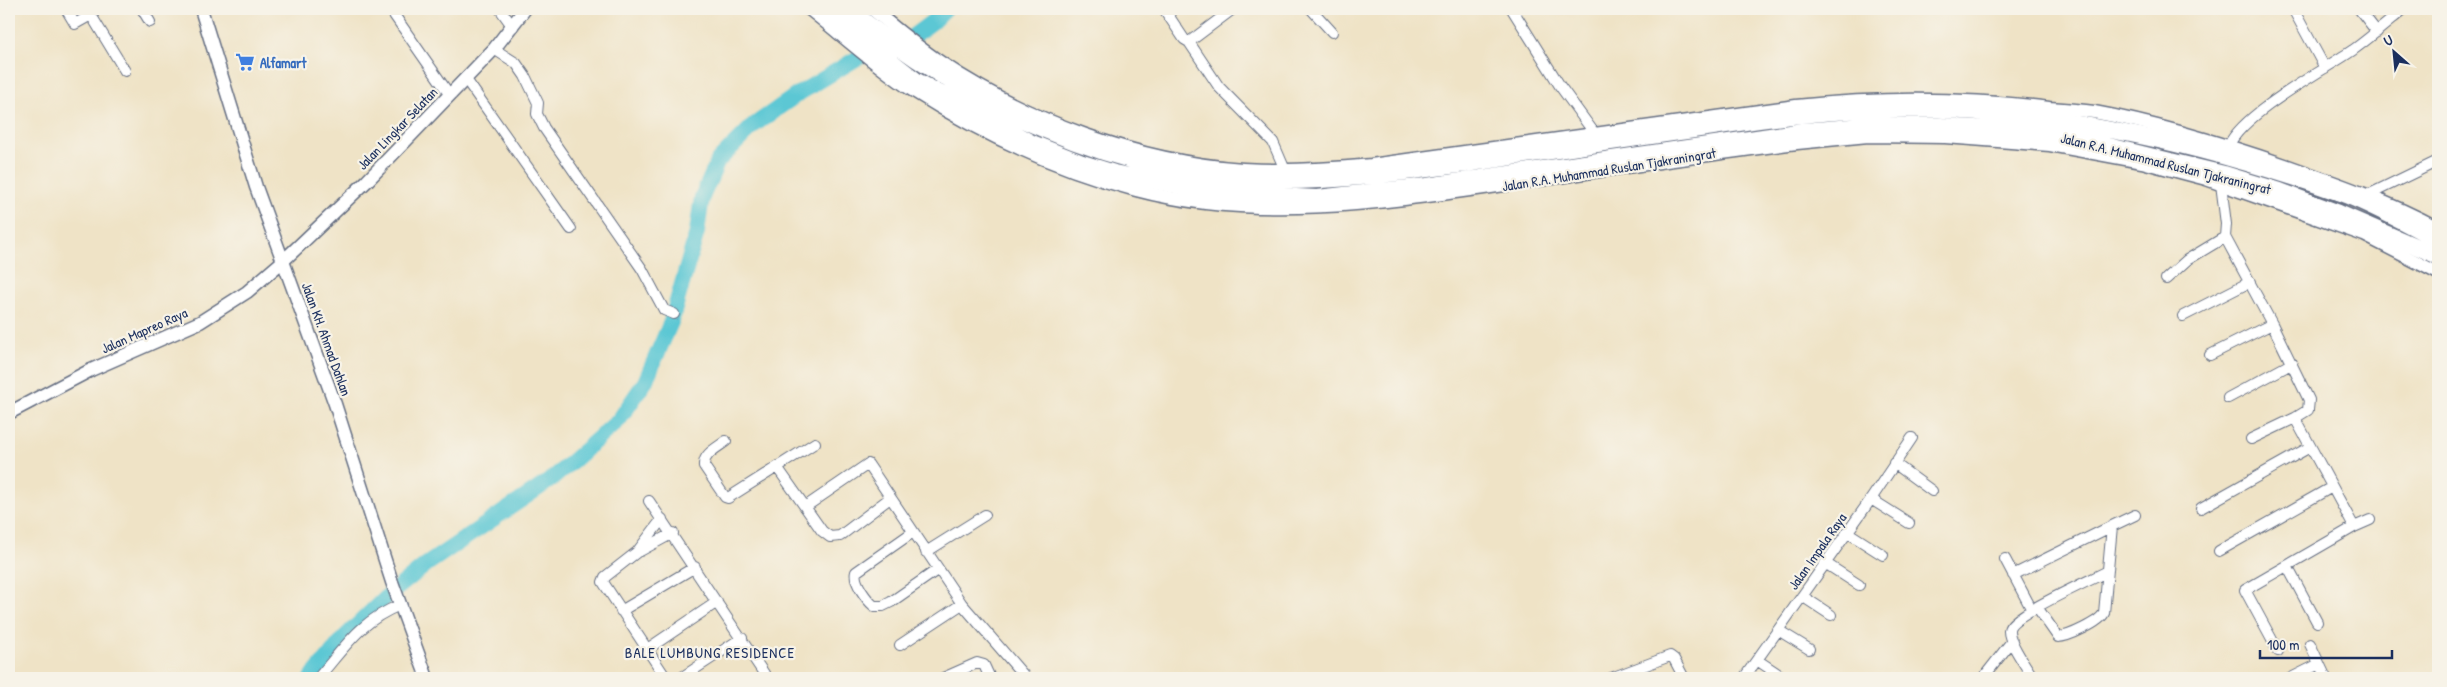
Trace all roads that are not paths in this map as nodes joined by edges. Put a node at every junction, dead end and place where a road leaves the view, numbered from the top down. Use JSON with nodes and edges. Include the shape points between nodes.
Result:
{"nodes":[{"id":1,"x":66,"y":9,"type":"edge"},
{"id":2,"x":142,"y":9,"type":"edge"},
{"id":3,"x":201,"y":9,"type":"edge"},
{"id":4,"x":390,"y":9,"type":"edge"},
{"id":5,"x":500,"y":9,"type":"edge"},
{"id":6,"x":525,"y":9,"type":"edge"},
{"id":7,"x":809,"y":9,"type":"edge"},
{"id":8,"x":824,"y":9,"type":"edge"},
{"id":9,"x":849,"y":9,"type":"edge"},
{"id":10,"x":872,"y":9,"type":"edge"},
{"id":11,"x":1164,"y":9,"type":"edge"},
{"id":12,"x":1233,"y":9,"type":"edge"},
{"id":13,"x":1312,"y":9,"type":"edge"},
{"id":14,"x":1512,"y":9,"type":"edge"},
{"id":15,"x":2293,"y":9,"type":"edge"},
{"id":16,"x":2359,"y":9,"type":"edge"},
{"id":17,"x":2404,"y":9,"type":"edge"},
{"id":18,"x":150,"y":22,"type":"dead end"},
{"id":19,"x":513,"y":27,"type":"junction"},
{"id":20,"x":1332,"y":32,"type":"dead end"},
{"id":21,"x":2377,"y":32,"type":"junction"},
{"id":22,"x":1188,"y":42,"type":"junction"},
{"id":23,"x":876,"y":47,"type":"junction"},
{"id":24,"x":494,"y":49,"type":"junction"},
{"id":25,"x":2325,"y":68,"type":"junction"},
{"id":26,"x":125,"y":71,"type":"dead end"},
{"id":27,"x":466,"y":78,"type":"junction"},
{"id":28,"x":914,"y":85,"type":"junction"},
{"id":29,"x":449,"y":94,"type":"junction"},
{"id":30,"x":1595,"y":134,"type":"junction"},
{"id":31,"x":2229,"y":145,"type":"junction"},
{"id":32,"x":2438,"y":161,"type":"edge"},
{"id":33,"x":1285,"y":170,"type":"junction"},
{"id":34,"x":2221,"y":184,"type":"junction"},
{"id":35,"x":2368,"y":194,"type":"junction"},
{"id":36,"x":2438,"y":228,"type":"edge"},
{"id":37,"x":570,"y":229,"type":"dead end"},
{"id":38,"x":2225,"y":237,"type":"junction"},
{"id":39,"x":2438,"y":240,"type":"edge"},
{"id":40,"x":2438,"y":256,"type":"edge"},
{"id":41,"x":284,"y":264,"type":"junction"},
{"id":42,"x":2438,"y":273,"type":"edge"},
{"id":43,"x":2166,"y":279,"type":"dead end"},
{"id":44,"x":2250,"y":282,"type":"junction"},
{"id":45,"x":674,"y":314,"type":"dead end"},
{"id":46,"x":2183,"y":316,"type":"dead end"},
{"id":47,"x":2272,"y":324,"type":"junction"},
{"id":48,"x":2210,"y":355,"type":"dead end"},
{"id":49,"x":2291,"y":364,"type":"junction"},
{"id":50,"x":2228,"y":398,"type":"dead end"},
{"id":51,"x":9,"y":413,"type":"edge"},
{"id":52,"x":2295,"y":418,"type":"junction"},
{"id":53,"x":1912,"y":438,"type":"dead end"},
{"id":54,"x":2251,"y":439,"type":"dead end"},
{"id":55,"x":726,"y":441,"type":"dead end"},
{"id":56,"x":815,"y":442,"type":"dead end"},
{"id":57,"x":2310,"y":447,"type":"junction"},
{"id":58,"x":1894,"y":463,"type":"junction"},
{"id":59,"x":778,"y":467,"type":"junction"},
{"id":60,"x":2332,"y":487,"type":"junction"},
{"id":61,"x":1932,"y":491,"type":"dead end"},
{"id":62,"x":890,"y":498,"type":"junction"},
{"id":63,"x":1871,"y":499,"type":"junction"},
{"id":64,"x":649,"y":501,"type":"dead end"},
{"id":65,"x":805,"y":507,"type":"junction"},
{"id":66,"x":2202,"y":508,"type":"dead end"},
{"id":67,"x":985,"y":515,"type":"dead end"},
{"id":68,"x":2134,"y":515,"type":"dead end"},
{"id":69,"x":662,"y":519,"type":"junction"},
{"id":70,"x":2370,"y":520,"type":"dead end"},
{"id":71,"x":1909,"y":523,"type":"dead end"},
{"id":72,"x":2112,"y":526,"type":"junction"},
{"id":73,"x":2354,"y":527,"type":"junction"},
{"id":74,"x":913,"y":532,"type":"junction"},
{"id":75,"x":1847,"y":532,"type":"junction"},
{"id":76,"x":672,"y":533,"type":"junction"},
{"id":77,"x":2219,"y":550,"type":"dead end"},
{"id":78,"x":637,"y":552,"type":"junction"},
{"id":79,"x":926,"y":552,"type":"junction"},
{"id":80,"x":1883,"y":555,"type":"dead end"},
{"id":81,"x":2005,"y":558,"type":"dead end"},
{"id":82,"x":1825,"y":563,"type":"junction"},
{"id":83,"x":2286,"y":566,"type":"junction"},
{"id":84,"x":695,"y":568,"type":"junction"},
{"id":85,"x":937,"y":570,"type":"junction"},
{"id":86,"x":2106,"y":572,"type":"junction"},
{"id":87,"x":2013,"y":575,"type":"junction"},
{"id":88,"x":1859,"y":585,"type":"dead end"},
{"id":89,"x":1802,"y":596,"type":"junction"},
{"id":90,"x":399,"y":601,"type":"junction"},
{"id":91,"x":717,"y":602,"type":"junction"},
{"id":92,"x":962,"y":604,"type":"junction"},
{"id":93,"x":2035,"y":609,"type":"junction"},
{"id":94,"x":621,"y":611,"type":"junction"},
{"id":95,"x":1831,"y":615,"type":"dead end"},
{"id":96,"x":2317,"y":622,"type":"dead end"},
{"id":97,"x":1778,"y":630,"type":"junction"},
{"id":98,"x":742,"y":638,"type":"junction"},
{"id":99,"x":2012,"y":641,"type":"junction"},
{"id":100,"x":2310,"y":644,"type":"dead end"},
{"id":101,"x":900,"y":645,"type":"dead end"},
{"id":102,"x":1810,"y":649,"type":"dead end"},
{"id":103,"x":646,"y":650,"type":"junction"},
{"id":104,"x":2278,"y":651,"type":"dead end"},
{"id":105,"x":1758,"y":660,"type":"junction"},
{"id":106,"x":2319,"y":664,"type":"junction"},
{"id":107,"x":1629,"y":675,"type":"edge"},
{"id":108,"x":762,"y":676,"type":"edge"},
{"id":109,"x":318,"y":678,"type":"edge"},
{"id":110,"x":427,"y":678,"type":"edge"},
{"id":111,"x":666,"y":678,"type":"edge"},
{"id":112,"x":681,"y":678,"type":"edge"},
{"id":113,"x":943,"y":678,"type":"edge"},
{"id":114,"x":990,"y":678,"type":"edge"},
{"id":115,"x":1026,"y":678,"type":"edge"},
{"id":116,"x":1611,"y":678,"type":"edge"},
{"id":117,"x":1684,"y":678,"type":"edge"},
{"id":118,"x":1744,"y":678,"type":"edge"},
{"id":119,"x":1784,"y":678,"type":"edge"},
{"id":120,"x":1982,"y":678,"type":"edge"},
{"id":121,"x":2033,"y":678,"type":"edge"},
{"id":122,"x":2291,"y":678,"type":"edge"},
{"id":123,"x":2326,"y":678,"type":"edge"}],
"edges":[{"from":1,"to":26,"type":"street","via":[[76,24],[91,15]]},
{"from":2,"to":18,"type":"street"},
{"from":3,"to":41,"type":"street","name":"Jalan KH. Ahmad Dahlan","via":[[256,187]]},
{"from":4,"to":29,"type":"street"},
{"from":5,"to":19,"type":"street"},
{"from":6,"to":19,"type":"street","name":"Jalan Lingkar Selatan"},
{"from":7,"to":23,"type":"street","name":"Jalan R.A. Muhammad Ruslan Tjakraningrat"},
{"from":8,"to":23,"type":"highway","name":"Jalan R.A. Muhammad Ruslan Tjakraningrat"},
{"from":9,"to":23,"type":"highway","name":"Jalan R.A. Muhammad Ruslan Tjakraningrat"},
{"from":10,"to":33,"type":"street","name":"Jalan R.A. Muhammad Ruslan Tjakraningrat","via":[[914,43],[972,81],[1088,136],[1178,160],[1243,169]]},
{"from":11,"to":22,"type":"street"},
{"from":12,"to":22,"type":"street"},
{"from":13,"to":20,"type":"street"},
{"from":14,"to":30,"type":"street","via":[[1560,86]]},
{"from":15,"to":25,"type":"street"},
{"from":16,"to":21,"type":"street"},
{"from":17,"to":21,"type":"street"},
{"from":19,"to":24,"type":"street","name":"Jalan Lingkar Selatan"},
{"from":21,"to":25,"type":"street"},
{"from":22,"to":33,"type":"street","via":[[1219,87],[1273,142]]},
{"from":23,"to":28,"type":"highway","name":"Jalan R.A. Muhammad Ruslan Tjakraningrat"},
{"from":23,"to":39,"type":"highway","name":"Jalan R.A. Muhammad Ruslan Tjakraningrat","via":[[1040,128],[1090,147],[1148,165],[1228,178],[1274,181],[1371,176],[1783,117],[1869,110],[1971,111],[2079,123],[2201,151],[2343,194]]},
{"from":24,"to":27,"type":"street","name":"Jalan Lingkar Selatan"},
{"from":24,"to":45,"type":"street","via":[[516,63],[526,76],[538,103],[537,114],[544,128],[642,269],[664,310]]},
{"from":25,"to":31,"type":"street","via":[[2257,115],[2237,132]]},
{"from":27,"to":29,"type":"street","name":"Jalan Lingkar Selatan"},
{"from":27,"to":37,"type":"street"},
{"from":28,"to":34,"type":"street","name":"Jalan R.A. Muhammad Ruslan Tjakraningrat","via":[[992,136],[1083,174],[1146,192],[1261,208],[1369,203],[1713,154],[1868,136],[1945,137],[2050,146],[2142,162]]},
{"from":28,"to":40,"type":"highway","name":"Jalan R.A. Muhammad Ruslan Tjakraningrat","via":[[1032,143],[1082,163],[1153,182],[1215,193],[1317,198],[1427,186],[1803,131],[1876,126],[2008,130],[2080,140],[2224,174],[2339,213]]},
{"from":29,"to":41,"type":"street","name":"Jalan Lingkar Selatan"},
{"from":30,"to":31,"type":"street","name":"Jalan R.A. Muhammad Ruslan Tjakraningrat","via":[[1865,99],[1976,100],[2093,112]]},
{"from":30,"to":33,"type":"street","name":"Jalan R.A. Muhammad Ruslan Tjakraningrat","via":[[1381,164]]},
{"from":31,"to":35,"type":"street","name":"Jalan R.A. Muhammad Ruslan Tjakraningrat"},
{"from":32,"to":35,"type":"street"},
{"from":34,"to":38,"type":"street"},
{"from":34,"to":42,"type":"street","name":"Jalan R.A. Muhammad Ruslan Tjakraningrat","via":[[2364,235]]},
{"from":35,"to":36,"type":"street","name":"Jalan R.A. Muhammad Ruslan Tjakraningrat"},
{"from":38,"to":43,"type":"street","via":[[2187,260]]},
{"from":38,"to":44,"type":"street"},
{"from":41,"to":51,"type":"street","name":"Jalan Mapreo Raya","via":[[218,312],[91,370]]},
{"from":41,"to":90,"type":"street","name":"Jalan KH. Ahmad Dahlan","via":[[335,404]]},
{"from":44,"to":46,"type":"street"},
{"from":44,"to":47,"type":"street"},
{"from":47,"to":48,"type":"street"},
{"from":47,"to":49,"type":"street"},
{"from":49,"to":50,"type":"street"},
{"from":49,"to":52,"type":"street","via":[[2309,400],[2308,410]]},
{"from":52,"to":54,"type":"street"},
{"from":52,"to":57,"type":"street"},
{"from":53,"to":58,"type":"street","name":"Jalan Impala Raya"},
{"from":55,"to":59,"type":"street","via":[[710,453],[704,466],[726,498]]},
{"from":56,"to":59,"type":"street"},
{"from":57,"to":60,"type":"street"},
{"from":57,"to":66,"type":"street"},
{"from":58,"to":61,"type":"street"},
{"from":58,"to":63,"type":"street","name":"Jalan Impala Raya"},
{"from":59,"to":65,"type":"street"},
{"from":60,"to":73,"type":"street"},
{"from":60,"to":77,"type":"street"},
{"from":62,"to":65,"type":"street","via":[[834,538],[825,535]]},
{"from":62,"to":65,"type":"street","via":[[866,464]]},
{"from":62,"to":74,"type":"street"},
{"from":63,"to":71,"type":"street"},
{"from":63,"to":75,"type":"street","name":"Jalan Impala Raya"},
{"from":64,"to":69,"type":"street"},
{"from":67,"to":79,"type":"street"},
{"from":68,"to":72,"type":"street"},
{"from":69,"to":76,"type":"street"},
{"from":69,"to":78,"type":"street"},
{"from":70,"to":73,"type":"street"},
{"from":72,"to":86,"type":"street"},
{"from":72,"to":87,"type":"street"},
{"from":73,"to":83,"type":"street"},
{"from":74,"to":79,"type":"street"},
{"from":74,"to":85,"type":"street","via":[[856,572],[856,580],[870,603],[886,605]]},
{"from":75,"to":80,"type":"street"},
{"from":75,"to":82,"type":"street","name":"Jalan Impala Raya"},
{"from":76,"to":78,"type":"street"},
{"from":76,"to":84,"type":"street"},
{"from":78,"to":94,"type":"street","via":[[603,580]]},
{"from":79,"to":85,"type":"street"},
{"from":81,"to":87,"type":"street"},
{"from":82,"to":88,"type":"street"},
{"from":82,"to":89,"type":"street","name":"Jalan Impala Raya"},
{"from":83,"to":96,"type":"street"},
{"from":83,"to":104,"type":"street","via":[[2245,590]]},
{"from":84,"to":91,"type":"street"},
{"from":84,"to":94,"type":"street"},
{"from":85,"to":92,"type":"street"},
{"from":86,"to":93,"type":"street"},
{"from":86,"to":93,"type":"street","via":[[2104,613],[2100,620],[2058,637]]},
{"from":87,"to":93,"type":"street"},
{"from":89,"to":95,"type":"street"},
{"from":89,"to":97,"type":"street","name":"Jalan Impala Raya"},
{"from":90,"to":109,"type":"street","via":[[366,623]]},
{"from":90,"to":110,"type":"street","name":"Jalan KH. Ahmad Dahlan"},
{"from":91,"to":98,"type":"street"},
{"from":91,"to":103,"type":"street"},
{"from":92,"to":101,"type":"street"},
{"from":92,"to":115,"type":"street"},
{"from":93,"to":99,"type":"street","via":[[2010,624],[2008,630]]},
{"from":94,"to":103,"type":"street"},
{"from":97,"to":102,"type":"street"},
{"from":97,"to":105,"type":"street","name":"Jalan Impala Raya"},
{"from":98,"to":108,"type":"street"},
{"from":98,"to":112,"type":"street"},
{"from":99,"to":120,"type":"street"},
{"from":99,"to":121,"type":"street"},
{"from":100,"to":106,"type":"street"},
{"from":103,"to":111,"type":"street"},
{"from":105,"to":118,"type":"street","name":"Jalan Impala Raya"},
{"from":105,"to":119,"type":"street"},
{"from":106,"to":122,"type":"street"},
{"from":106,"to":123,"type":"street"},
{"from":107,"to":116,"type":"street"},
{"from":107,"to":117,"type":"street","via":[[1670,656]]},
{"from":113,"to":114,"type":"street","via":[[977,663],[984,665]]}]}
